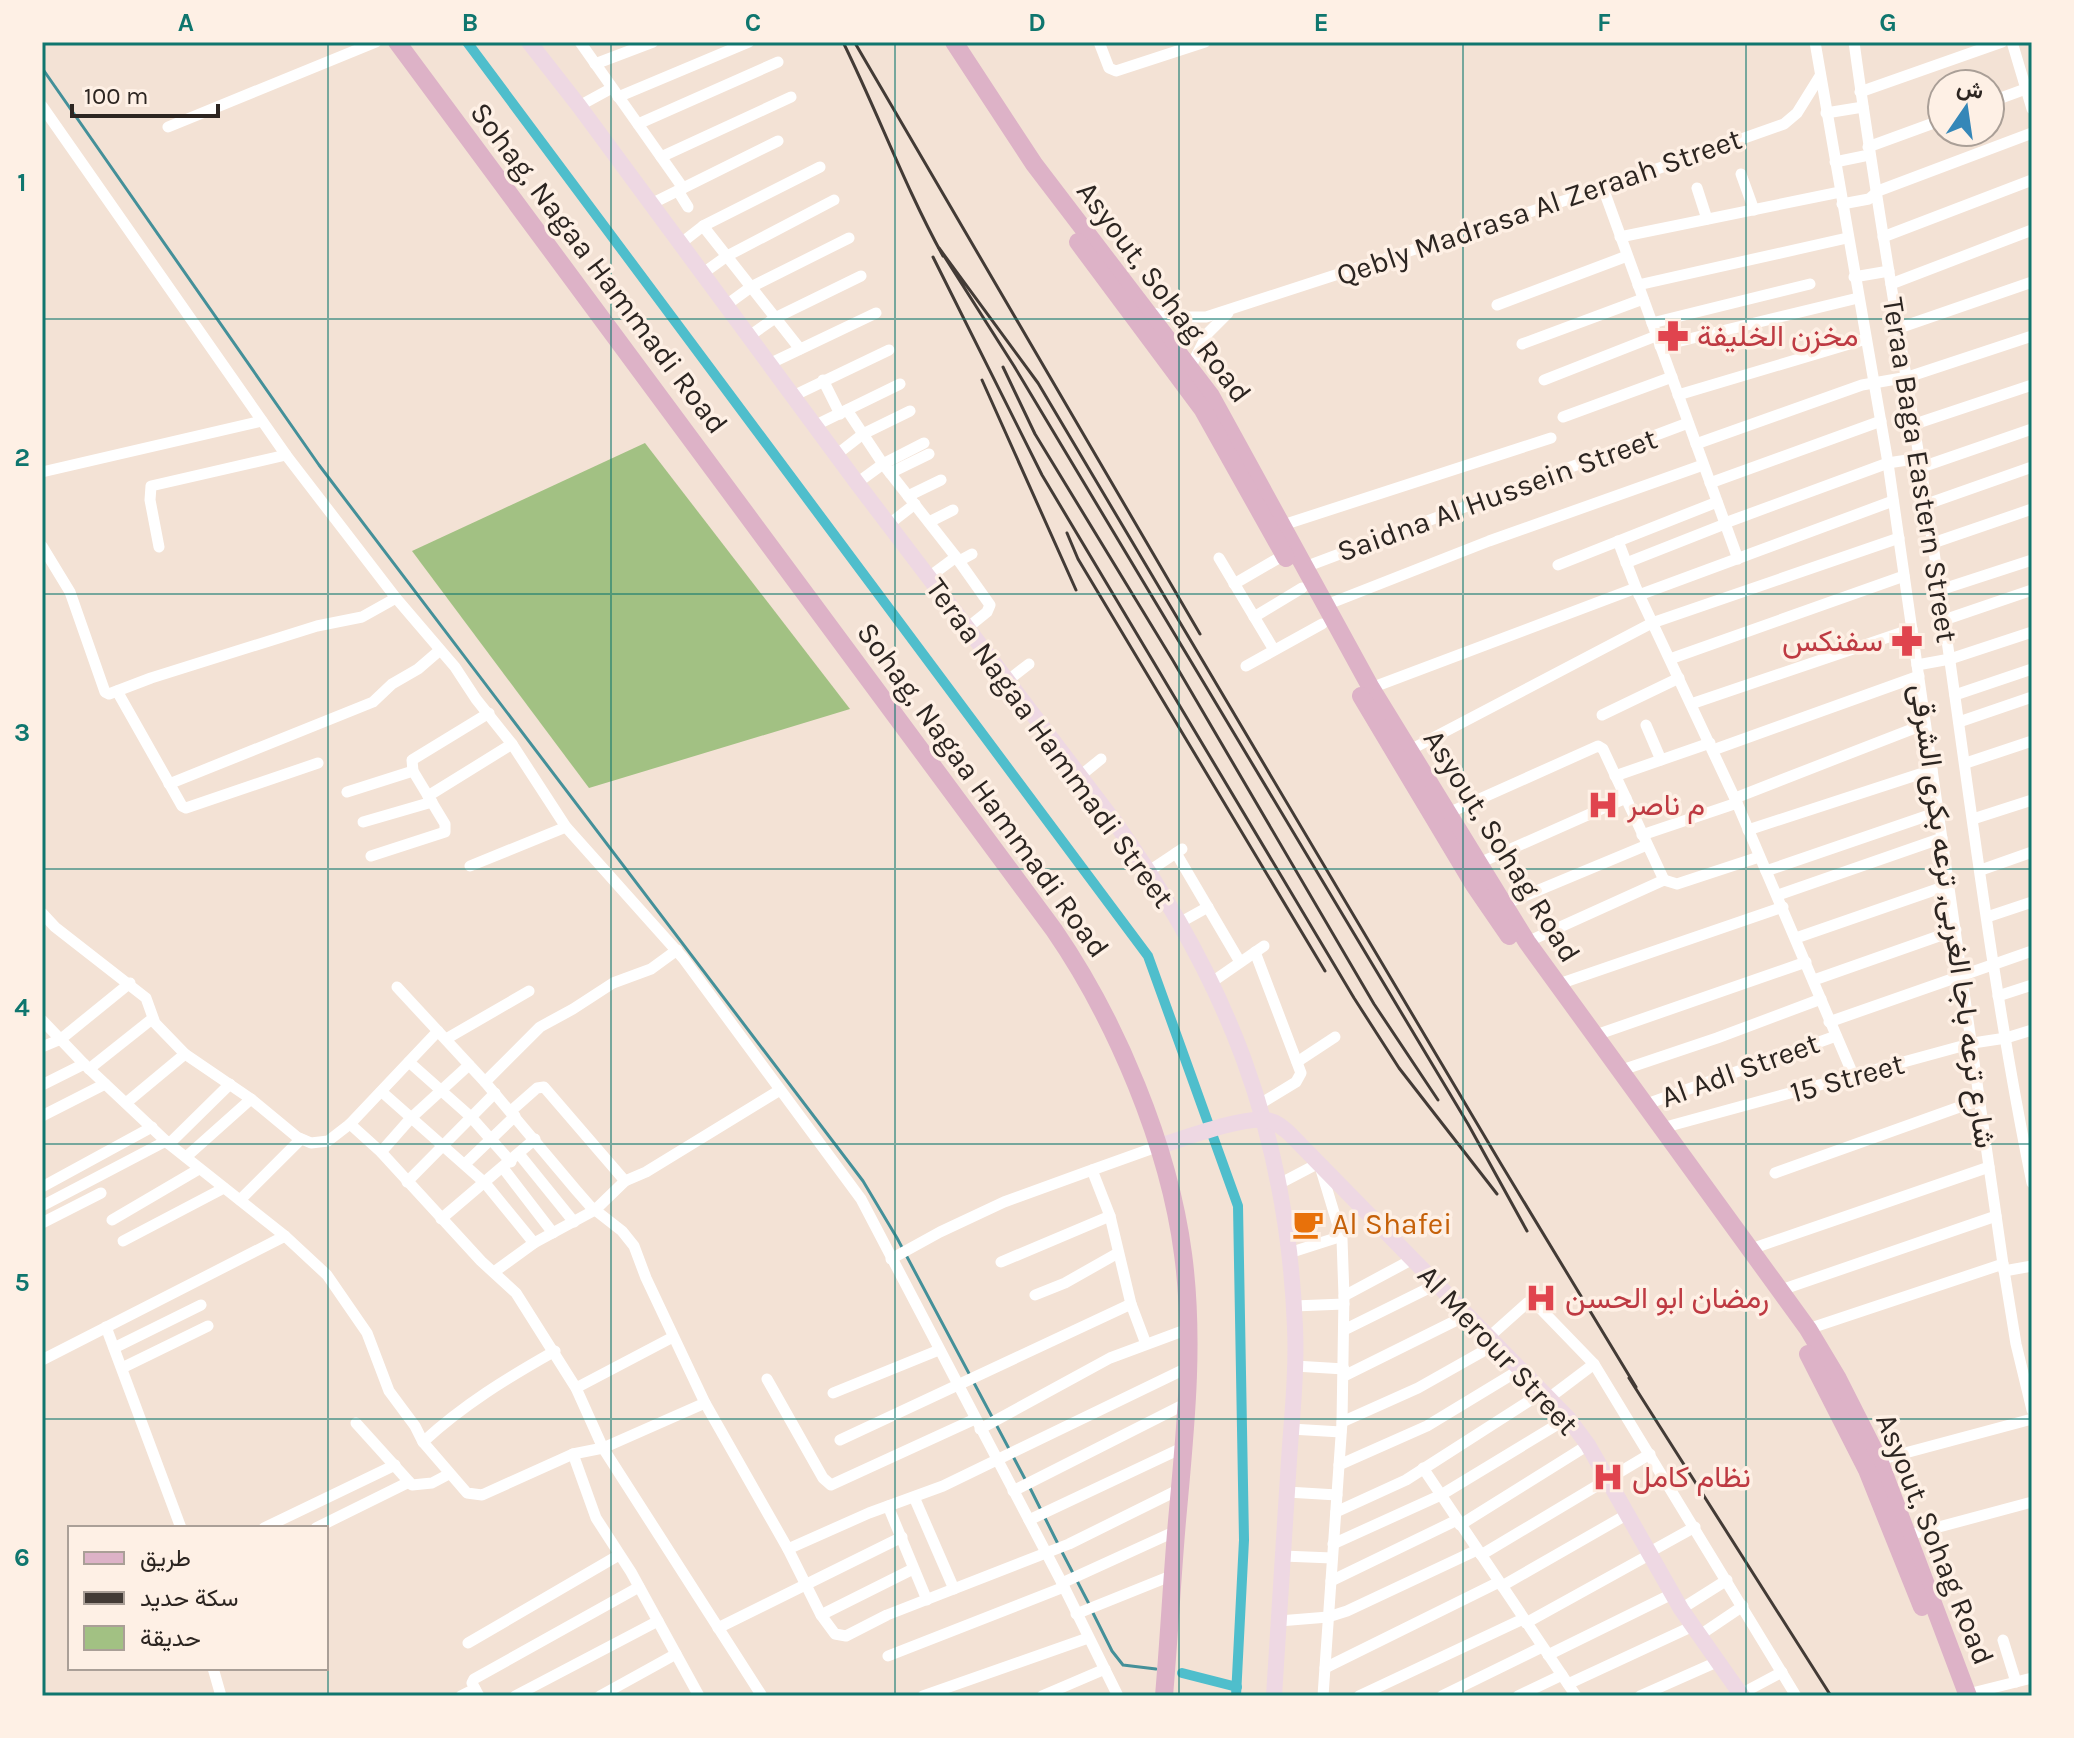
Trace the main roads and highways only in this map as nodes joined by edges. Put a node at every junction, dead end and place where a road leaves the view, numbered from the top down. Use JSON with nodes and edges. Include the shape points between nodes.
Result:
{"nodes":[{"id":1,"x":397,"y":42,"type":"edge"},
{"id":2,"x":954,"y":43,"type":"edge"},
{"id":3,"x":1184,"y":370,"type":"junction"},
{"id":4,"x":1324,"y":615,"type":"junction"},
{"id":5,"x":1479,"y":876,"type":"junction"},
{"id":6,"x":1716,"y":1212,"type":"junction"},
{"id":7,"x":1850,"y":1418,"type":"junction"},
{"id":8,"x":1870,"y":1452,"type":"junction"},
{"id":9,"x":1964,"y":1695,"type":"edge"},
{"id":10,"x":1164,"y":1696,"type":"edge"}],
"edges":[{"from":1,"to":10,"type":"main road","name":"Sohag, Nagaa Hammadi Road","via":[[1054,930],[1107,1021],[1159,1146],[1183,1255],[1189,1367]]},
{"from":2,"to":3,"type":"main road","name":"Asyout, Sohag Road","via":[[1034,164],[1148,312]]},
{"from":2,"to":3,"type":"main road","name":"Asyout, Sohag Road","via":[[1011,152]]},
{"from":3,"to":4,"type":"main road","name":"Asyout, Sohag Road","via":[[1302,588]]},
{"from":3,"to":4,"type":"main road","name":"Asyout, Sohag Road","via":[[1225,418],[1305,567]]},
{"from":4,"to":5,"type":"main road","name":"Asyout, Sohag Road"},
{"from":4,"to":5,"type":"main road","name":"Asyout, Sohag Road","via":[[1380,728]]},
{"from":5,"to":6,"type":"main road","name":"Asyout, Sohag Road","via":[[1662,1128]]},
{"from":5,"to":6,"type":"main road","name":"Asyout, Sohag Road","via":[[1560,1011]]},
{"from":6,"to":7,"type":"main road","name":"Asyout, Sohag Road"},
{"from":6,"to":7,"type":"main road","name":"Asyout, Sohag Road","via":[[1751,1249],[1808,1329]]},
{"from":7,"to":8,"type":"main road","name":"Asyout, Sohag Road"},
{"from":8,"to":9,"type":"main road","name":"Asyout, Sohag Road","via":[[1909,1535]]},
{"from":8,"to":9,"type":"main road","name":"Asyout, Sohag Road","via":[[1892,1529]]}]}
